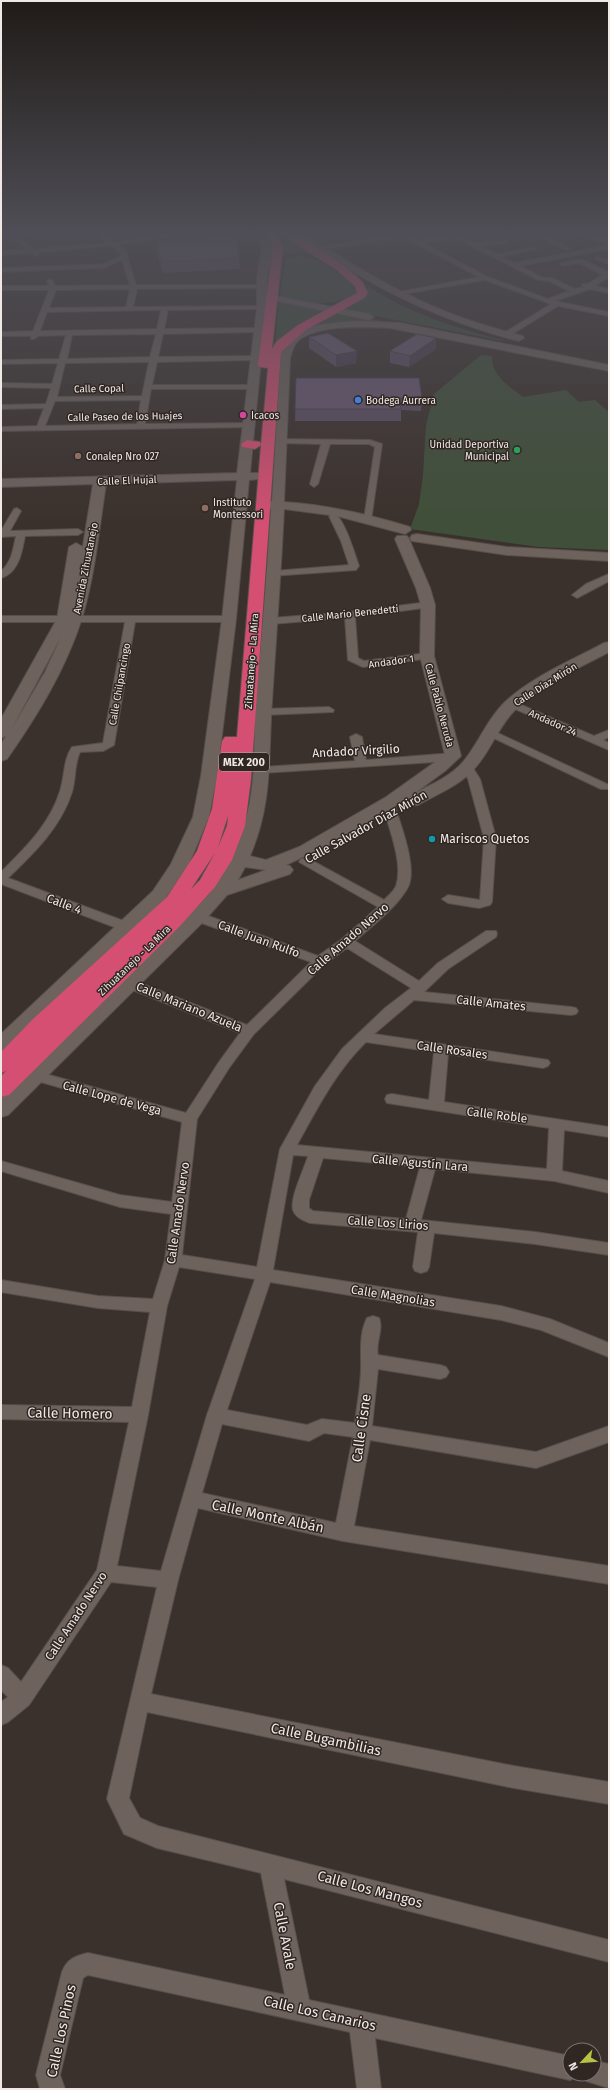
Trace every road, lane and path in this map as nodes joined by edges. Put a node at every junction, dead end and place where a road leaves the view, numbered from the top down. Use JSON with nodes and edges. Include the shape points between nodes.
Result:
{"nodes":[{"id":1,"x":37,"y":330,"type":"edge"},
{"id":2,"x":160,"y":330,"type":"edge"},
{"id":3,"x":263,"y":330,"type":"edge"},
{"id":4,"x":303,"y":330,"type":"edge"},
{"id":5,"x":318,"y":330,"type":"edge"},
{"id":6,"x":425,"y":330,"type":"edge"},
{"id":7,"x":437,"y":330,"type":"edge"},
{"id":8,"x":469,"y":330,"type":"edge"},
{"id":9,"x":477,"y":330,"type":"edge"},
{"id":10,"x":519,"y":330,"type":"edge"},
{"id":11,"x":258,"y":332,"type":"joint"},
{"id":12,"x":159,"y":333,"type":"junction"},
{"id":13,"x":1,"y":334,"type":"edge"},
{"id":14,"x":35,"y":335,"type":"junction"},
{"id":15,"x":69,"y":336,"type":"junction"},
{"id":16,"x":1,"y":337,"type":"edge"},
{"id":17,"x":502,"y":341,"type":"junction"},
{"id":18,"x":531,"y":341,"type":"dead end"},
{"id":19,"x":255,"y":358,"type":"junction"},
{"id":20,"x":155,"y":360,"type":"junction"},
{"id":21,"x":62,"y":361,"type":"junction"},
{"id":22,"x":609,"y":361,"type":"edge"},
{"id":23,"x":1,"y":362,"type":"edge"},
{"id":24,"x":609,"y":364,"type":"edge"},
{"id":25,"x":609,"y":368,"type":"edge"},
{"id":26,"x":279,"y":372,"type":"junction"},
{"id":27,"x":1,"y":386,"type":"edge"},
{"id":28,"x":56,"y":386,"type":"junction"},
{"id":29,"x":147,"y":387,"type":"junction"},
{"id":30,"x":252,"y":387,"type":"junction"},
{"id":31,"x":145,"y":398,"type":"junction"},
{"id":32,"x":50,"y":402,"type":"junction"},
{"id":33,"x":1,"y":407,"type":"edge"},
{"id":34,"x":249,"y":425,"type":"junction"},
{"id":35,"x":141,"y":427,"type":"junction"},
{"id":36,"x":1,"y":429,"type":"edge"},
{"id":37,"x":40,"y":429,"type":"junction"},
{"id":38,"x":281,"y":441,"type":"junction"},
{"id":39,"x":326,"y":442,"type":"junction"},
{"id":40,"x":251,"y":444,"type":"junction"},
{"id":41,"x":264,"y":478,"type":"junction"},
{"id":42,"x":94,"y":481,"type":"junction"},
{"id":43,"x":1,"y":483,"type":"edge"},
{"id":44,"x":314,"y":484,"type":"dead end"},
{"id":45,"x":260,"y":509,"type":"junction"},
{"id":46,"x":17,"y":511,"type":"dead end"},
{"id":47,"x":322,"y":512,"type":"junction"},
{"id":48,"x":368,"y":519,"type":"junction"},
{"id":49,"x":78,"y":532,"type":"junction"},
{"id":50,"x":21,"y":533,"type":"junction"},
{"id":51,"x":2,"y":534,"type":"edge"},
{"id":52,"x":408,"y":535,"type":"junction"},
{"id":53,"x":508,"y":549,"type":"junction"},
{"id":54,"x":609,"y":553,"type":"edge"},
{"id":55,"x":609,"y":558,"type":"edge"},
{"id":56,"x":274,"y":574,"type":"junction"},
{"id":57,"x":1,"y":575,"type":"edge"},
{"id":58,"x":609,"y":577,"type":"edge"},
{"id":59,"x":576,"y":595,"type":"dead end"},
{"id":60,"x":428,"y":605,"type":"junction"},
{"id":61,"x":272,"y":613,"type":"junction"},
{"id":62,"x":350,"y":615,"type":"junction"},
{"id":63,"x":1,"y":619,"type":"edge"},
{"id":64,"x":70,"y":619,"type":"junction"},
{"id":65,"x":229,"y":619,"type":"junction"},
{"id":66,"x":130,"y":620,"type":"junction"},
{"id":67,"x":253,"y":626,"type":"junction"},
{"id":68,"x":609,"y":646,"type":"edge"},
{"id":69,"x":427,"y":656,"type":"junction"},
{"id":70,"x":512,"y":704,"type":"junction"},
{"id":71,"x":329,"y":710,"type":"dead end"},
{"id":72,"x":263,"y":712,"type":"junction"},
{"id":73,"x":1,"y":733,"type":"edge"},
{"id":74,"x":609,"y":733,"type":"edge"},
{"id":75,"x":356,"y":737,"type":"dead end"},
{"id":76,"x":448,"y":737,"type":"junction"},
{"id":77,"x":594,"y":740,"type":"junction"},
{"id":78,"x":609,"y":747,"type":"edge"},
{"id":79,"x":478,"y":749,"type":"junction"},
{"id":80,"x":1,"y":756,"type":"edge"},
{"id":81,"x":453,"y":756,"type":"junction"},
{"id":82,"x":361,"y":763,"type":"junction"},
{"id":83,"x":262,"y":770,"type":"junction"},
{"id":84,"x":605,"y":787,"type":"dead end"},
{"id":85,"x":389,"y":808,"type":"junction"},
{"id":86,"x":240,"y":858,"type":"junction"},
{"id":87,"x":305,"y":862,"type":"junction"},
{"id":88,"x":1,"y":879,"type":"edge"},
{"id":89,"x":221,"y":891,"type":"junction"},
{"id":90,"x":448,"y":899,"type":"dead end"},
{"id":91,"x":386,"y":906,"type":"junction"},
{"id":92,"x":198,"y":917,"type":"junction"},
{"id":93,"x":127,"y":927,"type":"junction"},
{"id":94,"x":491,"y":934,"type":"dead end"},
{"id":95,"x":347,"y":942,"type":"junction"},
{"id":96,"x":320,"y":961,"type":"junction"},
{"id":97,"x":130,"y":984,"type":"junction"},
{"id":98,"x":415,"y":992,"type":"junction"},
{"id":99,"x":571,"y":1011,"type":"dead end"},
{"id":100,"x":34,"y":1022,"type":"junction"},
{"id":101,"x":249,"y":1031,"type":"junction"},
{"id":102,"x":361,"y":1037,"type":"junction"},
{"id":103,"x":1,"y":1045,"type":"edge"},
{"id":104,"x":441,"y":1049,"type":"junction"},
{"id":105,"x":543,"y":1063,"type":"dead end"},
{"id":106,"x":1,"y":1065,"type":"edge"},
{"id":107,"x":34,"y":1076,"type":"junction"},
{"id":108,"x":1,"y":1089,"type":"edge"},
{"id":109,"x":392,"y":1098,"type":"dead end"},
{"id":110,"x":436,"y":1106,"type":"junction"},
{"id":111,"x":1,"y":1110,"type":"edge"},
{"id":112,"x":190,"y":1119,"type":"junction"},
{"id":113,"x":557,"y":1123,"type":"junction"},
{"id":114,"x":609,"y":1132,"type":"edge"},
{"id":115,"x":287,"y":1149,"type":"junction"},
{"id":116,"x":317,"y":1153,"type":"junction"},
{"id":117,"x":429,"y":1164,"type":"junction"},
{"id":118,"x":1,"y":1166,"type":"edge"},
{"id":119,"x":554,"y":1175,"type":"junction"},
{"id":120,"x":609,"y":1187,"type":"edge"},
{"id":121,"x":179,"y":1208,"type":"junction"},
{"id":122,"x":420,"y":1225,"type":"junction"},
{"id":123,"x":609,"y":1249,"type":"edge"},
{"id":124,"x":173,"y":1260,"type":"junction"},
{"id":125,"x":421,"y":1267,"type":"dead end"},
{"id":126,"x":264,"y":1276,"type":"junction"},
{"id":127,"x":1,"y":1286,"type":"edge"},
{"id":128,"x":159,"y":1306,"type":"junction"},
{"id":129,"x":373,"y":1323,"type":"dead end"},
{"id":130,"x":609,"y":1350,"type":"edge"},
{"id":131,"x":370,"y":1361,"type":"junction"},
{"id":132,"x":440,"y":1372,"type":"dead end"},
{"id":133,"x":1,"y":1412,"type":"edge"},
{"id":134,"x":139,"y":1415,"type":"junction"},
{"id":135,"x":216,"y":1415,"type":"junction"},
{"id":136,"x":363,"y":1431,"type":"junction"},
{"id":137,"x":609,"y":1434,"type":"edge"},
{"id":138,"x":193,"y":1499,"type":"junction"},
{"id":139,"x":343,"y":1533,"type":"junction"},
{"id":140,"x":106,"y":1573,"type":"junction"},
{"id":141,"x":609,"y":1575,"type":"edge"},
{"id":142,"x":168,"y":1580,"type":"junction"},
{"id":143,"x":1,"y":1675,"type":"edge"},
{"id":144,"x":22,"y":1698,"type":"junction"},
{"id":145,"x":139,"y":1701,"type":"junction"},
{"id":146,"x":1,"y":1715,"type":"edge"},
{"id":147,"x":609,"y":1793,"type":"edge"},
{"id":148,"x":270,"y":1864,"type":"junction"},
{"id":149,"x":609,"y":1951,"type":"edge"},
{"id":150,"x":73,"y":1972,"type":"joint"},
{"id":151,"x":299,"y":2008,"type":"junction"},
{"id":152,"x":361,"y":2023,"type":"junction"},
{"id":153,"x":562,"y":2066,"type":"edge"},
{"id":154,"x":53,"y":2089,"type":"edge"},
{"id":155,"x":369,"y":2089,"type":"edge"}],
"edges":[{"from":1,"to":14,"type":"street"},
{"from":2,"to":12,"type":"street"},
{"from":3,"to":40,"type":"highway","name":"Zihuatanejo - La Mira","number":"MEX 200"},
{"from":4,"to":26,"type":"highway","name":"Zihuatanejo - La Mira","number":"MEX 200","via":[[280,344],[275,352]]},
{"from":5,"to":26,"type":"main road","via":[[295,339],[288,346]]},
{"from":6,"to":17,"type":"main road"},
{"from":7,"to":17,"type":"main road"},
{"from":8,"to":17,"type":"main road"},
{"from":9,"to":17,"type":"main road"},
{"from":10,"to":17,"type":"street"},
{"from":11,"to":12,"type":"street"},
{"from":11,"to":19,"type":"main road"},
{"from":12,"to":14,"type":"street"},
{"from":12,"to":15,"type":"street"},
{"from":12,"to":20,"type":"street"},
{"from":13,"to":14,"type":"street"},
{"from":14,"to":15,"type":"street"},
{"from":14,"to":16,"type":"street"},
{"from":15,"to":21,"type":"street"},
{"from":17,"to":18,"type":"main road"},
{"from":17,"to":22,"type":"main road","via":[[582,353]]},
{"from":17,"to":24,"type":"main road"},
{"from":17,"to":25,"type":"main road"},
{"from":19,"to":20,"type":"street"},
{"from":19,"to":30,"type":"main road"},
{"from":20,"to":21,"type":"street"},
{"from":20,"to":29,"type":"street"},
{"from":21,"to":23,"type":"street"},
{"from":21,"to":28,"type":"street"},
{"from":26,"to":38,"type":"main road"},
{"from":26,"to":41,"type":"highway","name":"Zihuatanejo - La Mira","number":"MEX 200"},
{"from":27,"to":28,"type":"street"},
{"from":28,"to":32,"type":"street"},
{"from":29,"to":30,"type":"street"},
{"from":29,"to":31,"type":"street"},
{"from":30,"to":34,"type":"main road"},
{"from":31,"to":32,"type":"street","name":"Calle Copal"},
{"from":31,"to":35,"type":"street"},
{"from":32,"to":33,"type":"street","name":"Calle Copal"},
{"from":32,"to":37,"type":"street"},
{"from":34,"to":35,"type":"street","name":"Calle Paseo de los Huajes"},
{"from":34,"to":40,"type":"main road"},
{"from":35,"to":37,"type":"street","name":"Calle Paseo de los Huajes"},
{"from":36,"to":37,"type":"street","name":"Calle Paseo de los Huajes"},
{"from":38,"to":39,"type":"street"},
{"from":38,"to":41,"type":"main road"},
{"from":39,"to":44,"type":"street"},
{"from":39,"to":48,"type":"street","via":[[370,442],[379,446]]},
{"from":40,"to":41,"type":"highway","name":"Zihuatanejo - La Mira","number":"MEX 200"},
{"from":41,"to":42,"type":"main road","name":"Calle El Hujal"},
{"from":41,"to":45,"type":"highway","name":"Zihuatanejo - La Mira","number":"MEX 200"},
{"from":41,"to":47,"type":"main road"},
{"from":42,"to":43,"type":"main road","name":"Calle El Hujal"},
{"from":42,"to":49,"type":"main road","name":"Avenida Zihuatanejo"},
{"from":42,"to":64,"type":"main road","name":"Avenida Zihuatanejo","via":[[83,588]]},
{"from":45,"to":47,"type":"main road"},
{"from":45,"to":56,"type":"main road"},
{"from":45,"to":65,"type":"main road","via":[[235,550]]},
{"from":45,"to":67,"type":"highway","name":"Zihuatanejo - La Mira","number":"MEX 200"},
{"from":45,"to":100,"type":"highway","name":"Zihuatanejo - La Mira","number":"MEX 200","via":[[243,628],[229,760],[221,809],[207,851],[174,901]]},
{"from":46,"to":51,"type":"street"},
{"from":47,"to":48,"type":"main road"},
{"from":47,"to":52,"type":"main road"},
{"from":47,"to":56,"type":"street","via":[[346,541],[353,568]]},
{"from":48,"to":52,"type":"main road"},
{"from":49,"to":50,"type":"street"},
{"from":49,"to":64,"type":"main road","name":"Avenida Zihuatanejo"},
{"from":50,"to":51,"type":"street"},
{"from":50,"to":57,"type":"street","via":[[15,561],[10,570]]},
{"from":52,"to":53,"type":"main road"},
{"from":52,"to":60,"type":"main road","name":"Calle Pablo Neruda"},
{"from":53,"to":54,"type":"main road"},
{"from":53,"to":55,"type":"main road"},
{"from":56,"to":61,"type":"main road"},
{"from":58,"to":59,"type":"street"},
{"from":60,"to":62,"type":"street","name":"Calle Mario Benedetti"},
{"from":60,"to":69,"type":"main road","name":"Calle Pablo Neruda"},
{"from":61,"to":62,"type":"street","name":"Calle Mario Benedetti"},
{"from":61,"to":67,"type":"highway"},
{"from":61,"to":72,"type":"main road"},
{"from":62,"to":69,"type":"street","name":"Andador 1","via":[[353,660],[357,663]]},
{"from":63,"to":64,"type":"street"},
{"from":64,"to":66,"type":"street"},
{"from":64,"to":73,"type":"main road","name":"Avenida Zihuatanejo"},
{"from":64,"to":80,"type":"main road","name":"Avenida Zihuatanejo","via":[[55,667]]},
{"from":65,"to":66,"type":"street"},
{"from":65,"to":93,"type":"main road","via":[[209,776],[201,817],[180,864],[159,895]]},
{"from":66,"to":88,"type":"street","name":"Calle Chilpancingo","via":[[108,745],[76,749],[66,791],[57,814],[43,836]]},
{"from":67,"to":108,"type":"highway","name":"Zihuatanejo - La Mira","number":"MEX 200","via":[[236,826],[222,860],[208,883],[173,922]]},
{"from":68,"to":70,"type":"main road","name":"Calle Díaz Mirón"},
{"from":69,"to":76,"type":"main road","name":"Calle Pablo Neruda"},
{"from":70,"to":77,"type":"street","name":"Andador 24"},
{"from":70,"to":79,"type":"main road","name":"Calle Díaz Mirón"},
{"from":71,"to":72,"type":"street"},
{"from":72,"to":83,"type":"main road"},
{"from":74,"to":77,"type":"street"},
{"from":75,"to":82,"type":"street"},
{"from":76,"to":79,"type":"main road","via":[[459,746]]},
{"from":76,"to":81,"type":"main road","name":"Calle Pablo Neruda"},
{"from":77,"to":78,"type":"street","name":"Andador 24"},
{"from":79,"to":84,"type":"street"},
{"from":79,"to":85,"type":"main road","name":"Calle Salvador Díaz Mirón","via":[[439,786]]},
{"from":79,"to":90,"type":"street","via":[[476,786],[490,838],[486,902],[479,904]]},
{"from":81,"to":82,"type":"street","name":"Andador Virgilio"},
{"from":81,"to":85,"type":"main road","name":"Calle Salvador Díaz Mirón","via":[[443,767]]},
{"from":82,"to":83,"type":"street","name":"Andador Virgilio"},
{"from":83,"to":86,"type":"main road","via":[[257,806]]},
{"from":85,"to":86,"type":"main road","name":"Calle Salvador Díaz Mirón","via":[[278,863],[265,866]]},
{"from":85,"to":87,"type":"main road","name":"Calle Salvador Díaz Mirón","via":[[337,846]]},
{"from":85,"to":91,"type":"street","name":"Calle Amado Nervo","via":[[403,857],[405,874],[402,888]]},
{"from":86,"to":89,"type":"main road"},
{"from":87,"to":89,"type":"main road","name":"Calle Salvador Díaz Mirón"},
{"from":87,"to":91,"type":"street"},
{"from":88,"to":93,"type":"street","name":"Calle 4"},
{"from":89,"to":92,"type":"main road"},
{"from":91,"to":95,"type":"street","name":"Calle Amado Nervo"},
{"from":92,"to":96,"type":"street","name":"Calle Juan Rulfo"},
{"from":92,"to":97,"type":"main road"},
{"from":93,"to":100,"type":"main road"},
{"from":94,"to":98,"type":"street","via":[[443,966]]},
{"from":95,"to":96,"type":"street","name":"Calle Amado Nervo"},
{"from":95,"to":98,"type":"street","name":"Calle Amates"},
{"from":96,"to":101,"type":"street","name":"Calle Amado Nervo"},
{"from":97,"to":101,"type":"street","name":"Calle Mariano Azuela"},
{"from":97,"to":107,"type":"main road"},
{"from":98,"to":99,"type":"street","name":"Calle Amates"},
{"from":98,"to":102,"type":"street"},
{"from":100,"to":103,"type":"main road"},
{"from":100,"to":106,"type":"highway","name":"Zihuatanejo - La Mira","number":"MEX 200"},
{"from":101,"to":112,"type":"street","name":"Calle Amado Nervo"},
{"from":102,"to":104,"type":"street","name":"Calle Rosales"},
{"from":102,"to":115,"type":"street","via":[[320,1090]]},
{"from":104,"to":105,"type":"street","name":"Calle Rosales"},
{"from":104,"to":110,"type":"street"},
{"from":107,"to":111,"type":"main road"},
{"from":107,"to":112,"type":"street","name":"Calle Lope de Vega"},
{"from":109,"to":110,"type":"street","name":"Calle Roble"},
{"from":110,"to":113,"type":"street","name":"Calle Roble"},
{"from":112,"to":121,"type":"street","name":"Calle Amado Nervo"},
{"from":113,"to":114,"type":"street","name":"Calle Roble"},
{"from":113,"to":119,"type":"street"},
{"from":115,"to":116,"type":"street","name":"Calle Agustín Lara"},
{"from":115,"to":126,"type":"street"},
{"from":116,"to":117,"type":"street","name":"Calle Agustín Lara"},
{"from":116,"to":122,"type":"street","name":"Calle Los Lirios","via":[[301,1200],[301,1211],[310,1217]]},
{"from":117,"to":119,"type":"street","name":"Calle Agustín Lara"},
{"from":117,"to":122,"type":"street"},
{"from":118,"to":121,"type":"street","via":[[120,1201]]},
{"from":119,"to":120,"type":"street","name":"Calle Agustín Lara"},
{"from":121,"to":124,"type":"street","name":"Calle Amado Nervo"},
{"from":122,"to":123,"type":"street","name":"Calle Los Lirios","via":[[538,1237]]},
{"from":122,"to":125,"type":"street"},
{"from":124,"to":126,"type":"street","name":"Calle Magnolias"},
{"from":124,"to":128,"type":"street","name":"Calle Amado Nervo"},
{"from":126,"to":130,"type":"street","name":"Calle Magnolias","via":[[501,1313],[544,1324]]},
{"from":126,"to":135,"type":"street"},
{"from":127,"to":128,"type":"street","via":[[98,1302]]},
{"from":128,"to":134,"type":"street","name":"Calle Amado Nervo"},
{"from":129,"to":131,"type":"street","name":"Calle Cisne","via":[[368,1348]]},
{"from":131,"to":132,"type":"street"},
{"from":131,"to":136,"type":"street","name":"Calle Cisne"},
{"from":133,"to":134,"type":"street","name":"Calle Homero"},
{"from":134,"to":140,"type":"street","name":"Calle Amado Nervo"},
{"from":135,"to":136,"type":"street","via":[[310,1433],[322,1426]]},
{"from":135,"to":138,"type":"street"},
{"from":136,"to":137,"type":"street","via":[[536,1460]]},
{"from":136,"to":139,"type":"street","name":"Calle Cisne"},
{"from":138,"to":139,"type":"street","name":"Calle Monte Albán"},
{"from":138,"to":142,"type":"street"},
{"from":139,"to":141,"type":"street","name":"Calle Monte Albán"},
{"from":140,"to":142,"type":"street"},
{"from":140,"to":144,"type":"street","name":"Calle Amado Nervo"},
{"from":142,"to":145,"type":"street"},
{"from":143,"to":144,"type":"street"},
{"from":144,"to":146,"type":"street","name":"Calle Amado Nervo"},
{"from":145,"to":147,"type":"street","name":"Calle Bugambilias","via":[[514,1777]]},
{"from":145,"to":148,"type":"street","name":"Calle Los Mangos","via":[[118,1799],[132,1826],[157,1837]]},
{"from":148,"to":149,"type":"street","name":"Calle Los Mangos"},
{"from":148,"to":151,"type":"street","name":"Calle Avale"},
{"from":150,"to":151,"type":"street","name":"Calle Los Canarios","via":[[78,1967],[88,1964]]},
{"from":150,"to":154,"type":"street","name":"Calle Los Pinos","via":[[48,2075]]},
{"from":151,"to":152,"type":"street","name":"Calle Los Canarios"},
{"from":152,"to":153,"type":"street","name":"Calle Los Canarios"},
{"from":152,"to":155,"type":"street"}]}
